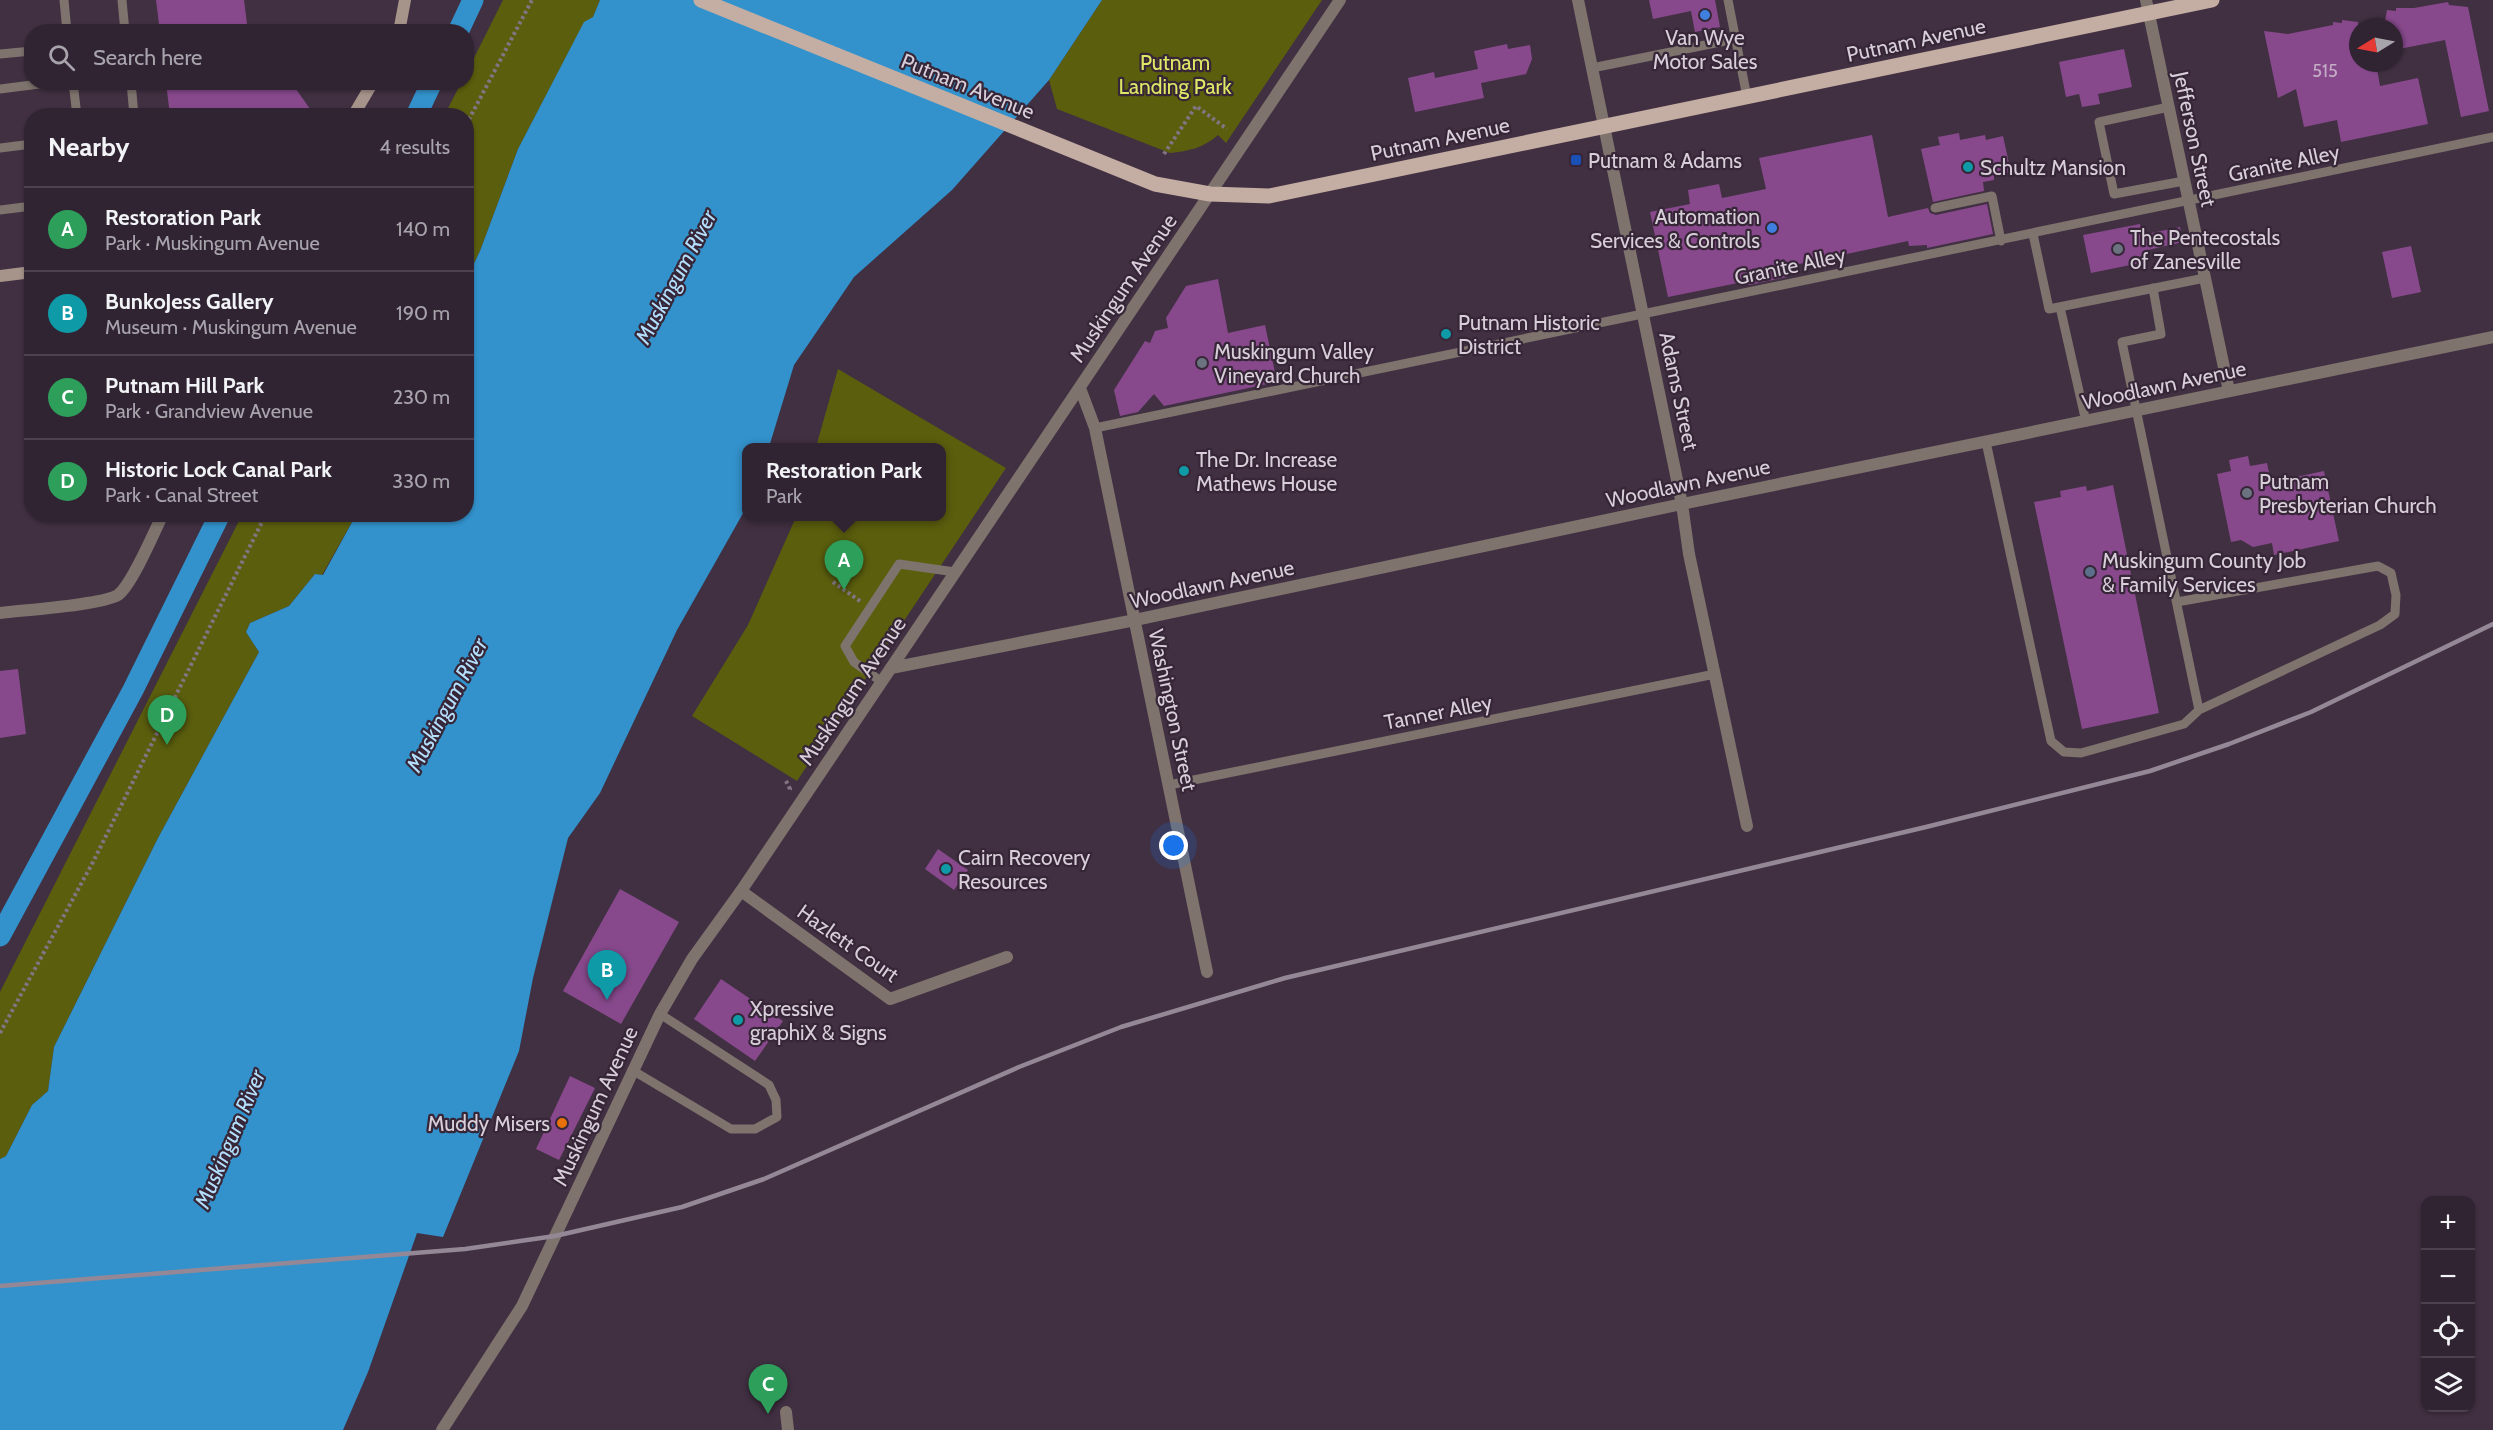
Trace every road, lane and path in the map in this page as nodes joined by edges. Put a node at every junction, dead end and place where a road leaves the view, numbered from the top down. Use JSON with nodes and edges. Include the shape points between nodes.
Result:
{"nodes":[{"id":1,"x":64,"y":0,"type":"edge"},
{"id":2,"x":122,"y":0,"type":"edge"},
{"id":3,"x":405,"y":0,"type":"edge"},
{"id":4,"x":532,"y":0,"type":"edge"},
{"id":5,"x":701,"y":0,"type":"edge"},
{"id":6,"x":1340,"y":0,"type":"edge"},
{"id":7,"x":1578,"y":0,"type":"edge"},
{"id":8,"x":1728,"y":0,"type":"edge"},
{"id":9,"x":2212,"y":0,"type":"edge"},
{"id":10,"x":2147,"y":7,"type":"edge"},
{"id":11,"x":66,"y":24,"type":"edge"},
{"id":12,"x":124,"y":24,"type":"edge"},
{"id":13,"x":400,"y":24,"type":"edge"},
{"id":14,"x":1735,"y":39,"type":"junction"},
{"id":15,"x":24,"y":52,"type":"edge"},
{"id":16,"x":0,"y":54,"type":"edge"},
{"id":17,"x":1592,"y":68,"type":"junction"},
{"id":18,"x":24,"y":86,"type":"edge"},
{"id":19,"x":0,"y":89,"type":"edge"},
{"id":20,"x":74,"y":90,"type":"edge"},
{"id":21,"x":131,"y":90,"type":"edge"},
{"id":22,"x":368,"y":90,"type":"edge"},
{"id":23,"x":1747,"y":97,"type":"junction"},
{"id":24,"x":2169,"y":107,"type":"junction"},
{"id":25,"x":76,"y":108,"type":"edge"},
{"id":26,"x":133,"y":108,"type":"edge"},
{"id":27,"x":358,"y":108,"type":"edge"},
{"id":28,"x":474,"y":110,"type":"edge"},
{"id":29,"x":1604,"y":126,"type":"junction"},
{"id":30,"x":1227,"y":129,"type":"dead end"},
{"id":31,"x":2493,"y":137,"type":"edge"},
{"id":32,"x":24,"y":145,"type":"edge"},
{"id":33,"x":0,"y":148,"type":"edge"},
{"id":34,"x":1164,"y":154,"type":"dead end"},
{"id":35,"x":2184,"y":181,"type":"junction"},
{"id":36,"x":1209,"y":194,"type":"junction"},
{"id":37,"x":2188,"y":201,"type":"junction"},
{"id":38,"x":24,"y":207,"type":"edge"},
{"id":39,"x":1935,"y":208,"type":"dead end"},
{"id":40,"x":0,"y":210,"type":"edge"},
{"id":41,"x":2033,"y":234,"type":"junction"},
{"id":42,"x":2001,"y":241,"type":"junction"},
{"id":43,"x":24,"y":273,"type":"edge"},
{"id":44,"x":0,"y":276,"type":"edge"},
{"id":45,"x":2205,"y":278,"type":"junction"},
{"id":46,"x":2152,"y":288,"type":"junction"},
{"id":47,"x":2060,"y":307,"type":"junction"},
{"id":48,"x":1643,"y":315,"type":"junction"},
{"id":49,"x":2493,"y":337,"type":"edge"},
{"id":50,"x":1080,"y":388,"type":"junction"},
{"id":51,"x":2229,"y":391,"type":"junction"},
{"id":52,"x":2136,"y":411,"type":"junction"},
{"id":53,"x":2086,"y":422,"type":"junction"},
{"id":54,"x":1095,"y":428,"type":"junction"},
{"id":55,"x":1986,"y":442,"type":"junction"},
{"id":56,"x":1682,"y":504,"type":"junction"},
{"id":57,"x":159,"y":522,"type":"edge"},
{"id":58,"x":262,"y":522,"type":"edge"},
{"id":59,"x":955,"y":572,"type":"junction"},
{"id":60,"x":833,"y":582,"type":"dead end"},
{"id":61,"x":2177,"y":602,"type":"junction"},
{"id":62,"x":870,"y":608,"type":"junction"},
{"id":63,"x":0,"y":613,"type":"edge"},
{"id":64,"x":1135,"y":620,"type":"junction"},
{"id":65,"x":891,"y":668,"type":"junction"},
{"id":66,"x":1715,"y":674,"type":"junction"},
{"id":67,"x":882,"y":682,"type":"junction"},
{"id":68,"x":2199,"y":710,"type":"junction"},
{"id":69,"x":786,"y":781,"type":"dead end"},
{"id":70,"x":1169,"y":784,"type":"junction"},
{"id":71,"x":788,"y":791,"type":"dead end"},
{"id":72,"x":1747,"y":826,"type":"dead end"},
{"id":73,"x":741,"y":891,"type":"junction"},
{"id":74,"x":1007,"y":957,"type":"dead end"},
{"id":75,"x":1207,"y":972,"type":"dead end"},
{"id":76,"x":660,"y":1014,"type":"junction"},
{"id":77,"x":0,"y":1033,"type":"edge"},
{"id":78,"x":632,"y":1070,"type":"junction"},
{"id":79,"x":786,"y":1412,"type":"dead end"},
{"id":80,"x":442,"y":1430,"type":"edge"},
{"id":81,"x":788,"y":1430,"type":"edge"}],
"edges":[{"from":1,"to":11,"type":"lane"},
{"from":2,"to":12,"type":"lane"},
{"from":3,"to":13,"type":"main road"},
{"from":4,"to":28,"type":"path"},
{"from":5,"to":36,"type":"main road","name":"Putnam Avenue","via":[[1155,184]]},
{"from":6,"to":36,"type":"street","name":"Muskingum Avenue"},
{"from":7,"to":17,"type":"street","name":"Adams Street"},
{"from":8,"to":14,"type":"lane"},
{"from":9,"to":10,"type":"main road","name":"Putnam Avenue"},
{"from":10,"to":23,"type":"main road","name":"Putnam Avenue"},
{"from":10,"to":24,"type":"street","name":"Jefferson Street"},
{"from":14,"to":17,"type":"lane"},
{"from":14,"to":23,"type":"lane"},
{"from":15,"to":16,"type":"lane"},
{"from":17,"to":29,"type":"street","name":"Adams Street"},
{"from":18,"to":19,"type":"lane"},
{"from":20,"to":25,"type":"lane"},
{"from":21,"to":26,"type":"lane"},
{"from":22,"to":27,"type":"main road"},
{"from":23,"to":29,"type":"main road","name":"Putnam Avenue"},
{"from":24,"to":35,"type":"street","name":"Jefferson Street"},
{"from":24,"to":35,"type":"lane","via":[[2099,122],[2114,194]]},
{"from":29,"to":36,"type":"main road","name":"Putnam Avenue","via":[[1269,196]]},
{"from":29,"to":48,"type":"street","name":"Adams Street"},
{"from":30,"to":34,"type":"path","via":[[1196,106]]},
{"from":31,"to":37,"type":"lane","name":"Granite Alley"},
{"from":32,"to":33,"type":"lane"},
{"from":35,"to":37,"type":"street","name":"Jefferson Street"},
{"from":36,"to":50,"type":"street","name":"Muskingum Avenue"},
{"from":37,"to":41,"type":"lane","name":"Granite Alley"},
{"from":37,"to":45,"type":"street","name":"Jefferson Street"},
{"from":38,"to":40,"type":"lane"},
{"from":39,"to":42,"type":"lane","via":[[1992,196]]},
{"from":41,"to":42,"type":"lane","name":"Granite Alley"},
{"from":41,"to":47,"type":"lane","via":[[2049,309]]},
{"from":42,"to":48,"type":"lane","name":"Granite Alley"},
{"from":43,"to":44,"type":"main road"},
{"from":45,"to":46,"type":"lane"},
{"from":45,"to":51,"type":"street","name":"Jefferson Street"},
{"from":46,"to":47,"type":"lane"},
{"from":46,"to":52,"type":"lane","via":[[2161,334],[2122,342]]},
{"from":47,"to":53,"type":"lane"},
{"from":48,"to":54,"type":"lane","name":"Granite Alley"},
{"from":48,"to":56,"type":"street","name":"Adams Street"},
{"from":49,"to":51,"type":"street","name":"Woodlawn Avenue"},
{"from":50,"to":54,"type":"street","name":"Washington Street"},
{"from":50,"to":59,"type":"street","name":"Muskingum Avenue"},
{"from":51,"to":52,"type":"street","name":"Woodlawn Avenue"},
{"from":52,"to":53,"type":"street","name":"Woodlawn Avenue"},
{"from":52,"to":61,"type":"lane"},
{"from":53,"to":55,"type":"street","name":"Woodlawn Avenue"},
{"from":54,"to":64,"type":"street","name":"Washington Street"},
{"from":55,"to":56,"type":"street","name":"Woodlawn Avenue"},
{"from":55,"to":68,"type":"lane","via":[[2051,741],[2064,752],[2081,753],[2184,724]]},
{"from":56,"to":64,"type":"street","name":"Woodlawn Avenue"},
{"from":56,"to":66,"type":"street","name":"Adams Street"},
{"from":57,"to":63,"type":"street","via":[[118,595]]},
{"from":58,"to":77,"type":"path","via":[[93,862]]},
{"from":59,"to":62,"type":"lane","via":[[899,564]]},
{"from":59,"to":65,"type":"street","name":"Muskingum Avenue"},
{"from":60,"to":62,"type":"path"},
{"from":61,"to":68,"type":"lane"},
{"from":61,"to":68,"type":"lane","via":[[2378,566],[2391,573],[2396,595],[2395,614],[2380,625]]},
{"from":62,"to":67,"type":"lane","via":[[845,646],[854,662]]},
{"from":64,"to":65,"type":"street","name":"Woodlawn Avenue"},
{"from":64,"to":70,"type":"street","name":"Washington Street"},
{"from":65,"to":67,"type":"street","name":"Muskingum Avenue"},
{"from":66,"to":70,"type":"lane","name":"Tanner Alley"},
{"from":66,"to":72,"type":"street","name":"Adams Street"},
{"from":67,"to":73,"type":"street","name":"Muskingum Avenue"},
{"from":69,"to":71,"type":"path"},
{"from":70,"to":75,"type":"street","name":"Washington Street"},
{"from":73,"to":74,"type":"street","name":"Hazlett Court","via":[[890,999]]},
{"from":73,"to":76,"type":"street","name":"Muskingum Avenue","via":[[692,959]]},
{"from":76,"to":78,"type":"street","name":"Muskingum Avenue"},
{"from":76,"to":78,"type":"lane","via":[[769,1085],[777,1117],[755,1129],[731,1129]]},
{"from":78,"to":80,"type":"street","name":"Muskingum Avenue","via":[[522,1306]]},
{"from":79,"to":81,"type":"street"}]}
